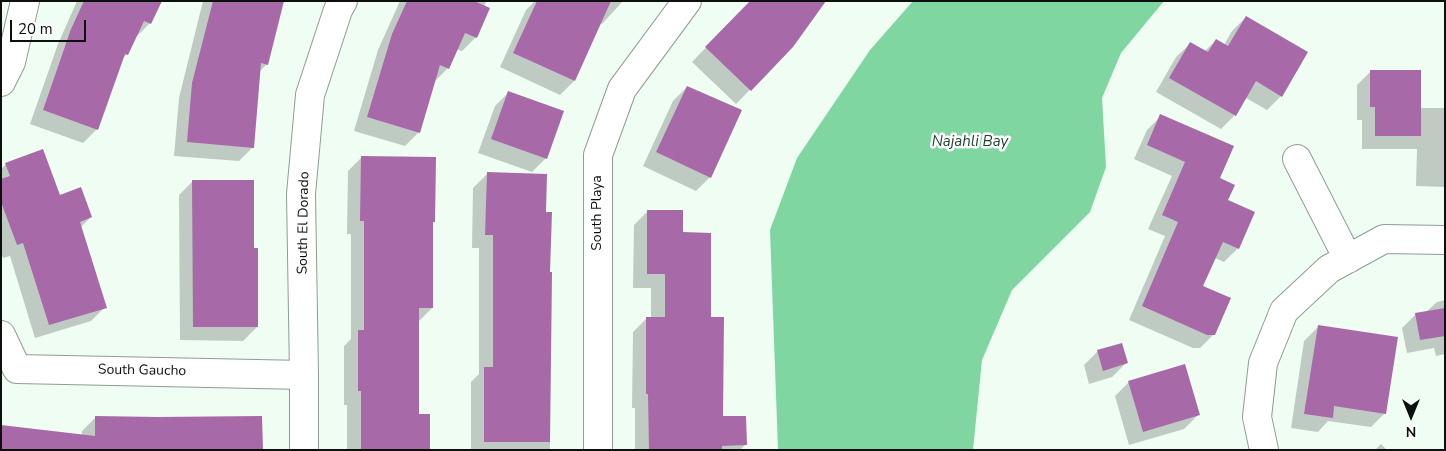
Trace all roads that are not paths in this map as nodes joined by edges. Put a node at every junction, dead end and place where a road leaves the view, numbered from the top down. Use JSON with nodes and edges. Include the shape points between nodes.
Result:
{"nodes":[{"id":1,"x":25,"y":1,"type":"edge"},
{"id":2,"x":343,"y":1,"type":"edge"},
{"id":3,"x":687,"y":1,"type":"edge"},
{"id":4,"x":1,"y":82,"type":"edge"},
{"id":5,"x":1297,"y":159,"type":"dead end"},
{"id":6,"x":1445,"y":240,"type":"edge"},
{"id":7,"x":1348,"y":259,"type":"junction"},
{"id":8,"x":1,"y":335,"type":"edge"},
{"id":9,"x":304,"y":375,"type":"junction"},
{"id":10,"x":304,"y":450,"type":"edge"},
{"id":11,"x":598,"y":450,"type":"edge"},
{"id":12,"x":1264,"y":450,"type":"edge"}],
"edges":[{"from":1,"to":4,"type":"street","via":[[11,62]]},
{"from":2,"to":9,"type":"street","name":"South El Dorado","via":[[310,95],[302,194]]},
{"from":3,"to":11,"type":"street","name":"South Playa","via":[[622,89],[598,155]]},
{"from":5,"to":7,"type":"street"},
{"from":6,"to":7,"type":"street","via":[[1384,239]]},
{"from":7,"to":12,"type":"street","via":[[1329,270],[1284,311],[1263,363],[1257,417]]},
{"from":8,"to":9,"type":"street","name":"South Gaucho","via":[[17,369]]},
{"from":9,"to":10,"type":"street","name":"South El Dorado"}]}
